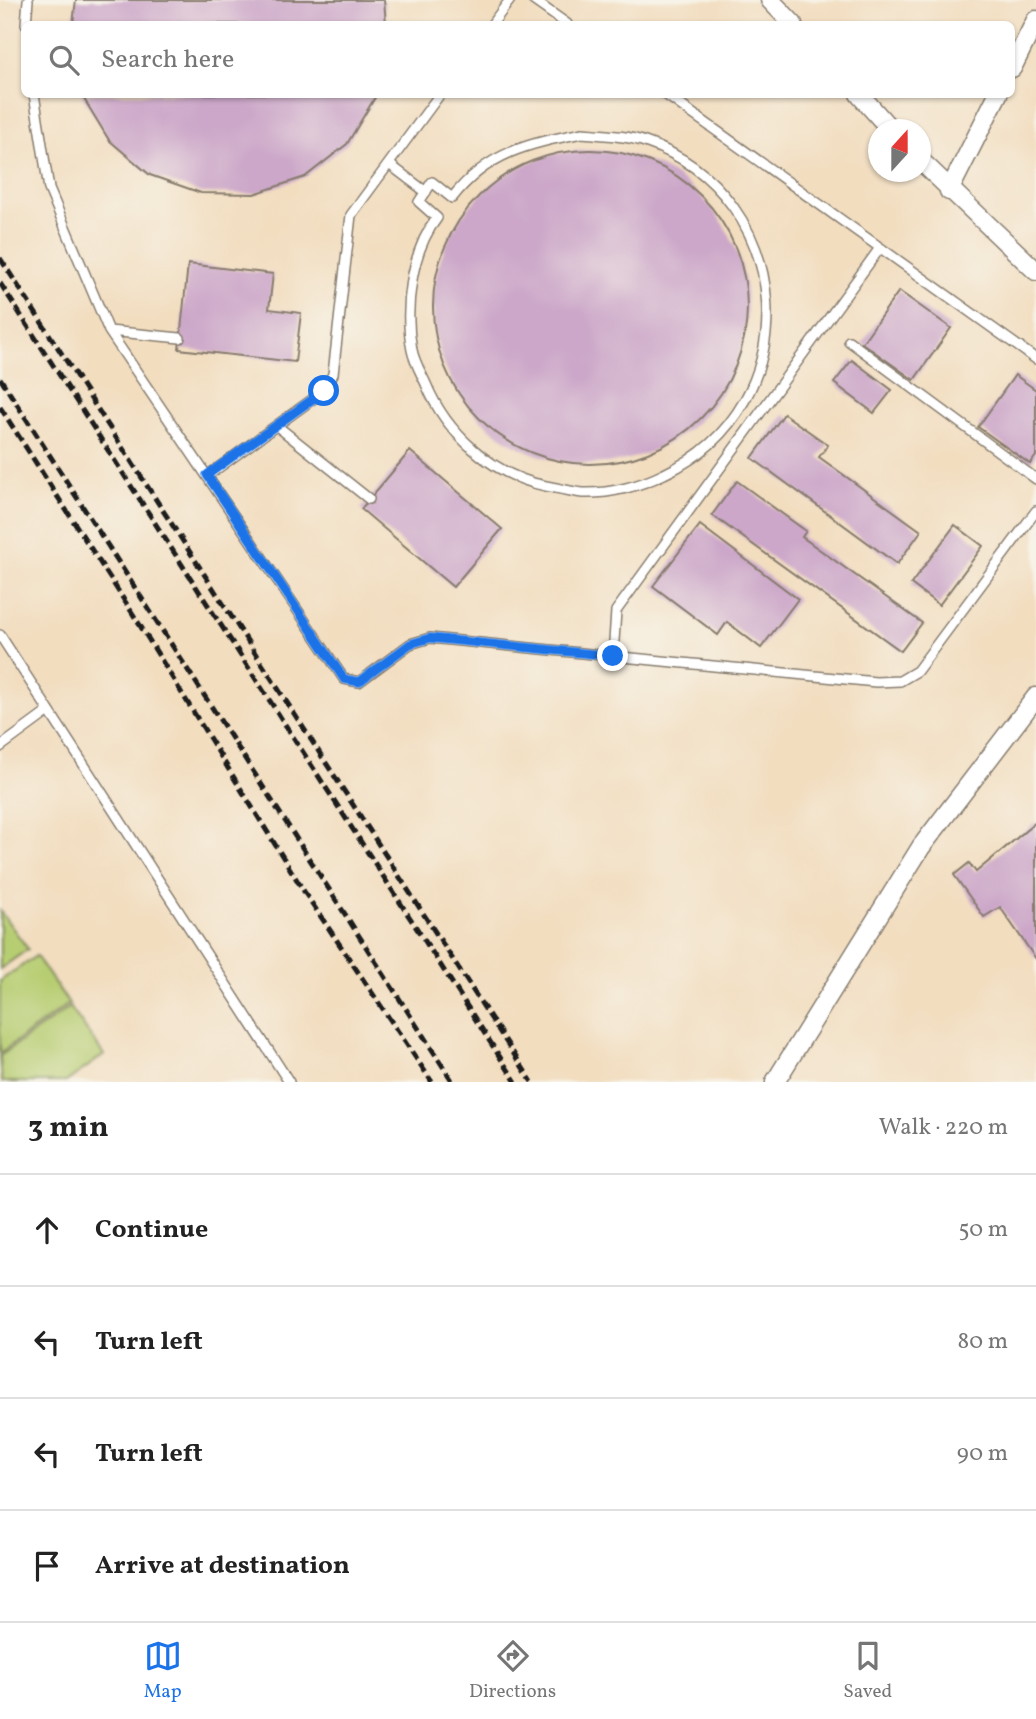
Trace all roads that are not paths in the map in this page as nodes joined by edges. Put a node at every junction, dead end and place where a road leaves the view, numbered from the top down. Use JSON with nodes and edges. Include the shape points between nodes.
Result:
{"nodes":[{"id":1,"x":28,"y":0,"type":"edge"},
{"id":2,"x":510,"y":0,"type":"edge"},
{"id":3,"x":533,"y":0,"type":"edge"},
{"id":4,"x":770,"y":0,"type":"edge"},
{"id":5,"x":1036,"y":20,"type":"edge"},
{"id":6,"x":26,"y":21,"type":"edge"},
{"id":7,"x":494,"y":21,"type":"edge"},
{"id":8,"x":563,"y":21,"type":"edge"},
{"id":9,"x":790,"y":21,"type":"edge"},
{"id":10,"x":1015,"y":62,"type":"edge"},
{"id":11,"x":35,"y":98,"type":"edge"},
{"id":12,"x":437,"y":98,"type":"edge"},
{"id":13,"x":671,"y":98,"type":"edge"},
{"id":14,"x":863,"y":98,"type":"edge"},
{"id":15,"x":996,"y":98,"type":"edge"},
{"id":16,"x":881,"y":119,"type":"edge"},
{"id":17,"x":389,"y":164,"type":"junction"},
{"id":18,"x":931,"y":172,"type":"edge"},
{"id":19,"x":949,"y":191,"type":"junction"},
{"id":20,"x":426,"y":192,"type":"junction"},
{"id":21,"x":880,"y":248,"type":"junction"},
{"id":22,"x":1036,"y":271,"type":"edge"},
{"id":23,"x":110,"y":331,"type":"junction"},
{"id":24,"x":180,"y":338,"type":"dead end"},
{"id":25,"x":849,"y":341,"type":"dead end"},
{"id":26,"x":1036,"y":359,"type":"edge"},
{"id":27,"x":277,"y":426,"type":"junction"},
{"id":28,"x":207,"y":475,"type":"junction"},
{"id":29,"x":1036,"y":479,"type":"edge"},
{"id":30,"x":369,"y":499,"type":"dead end"},
{"id":31,"x":1036,"y":511,"type":"edge"},
{"id":32,"x":0,"y":635,"type":"edge"},
{"id":33,"x":613,"y":656,"type":"junction"},
{"id":34,"x":1036,"y":697,"type":"edge"},
{"id":35,"x":49,"y":711,"type":"junction"},
{"id":36,"x":0,"y":747,"type":"edge"},
{"id":37,"x":289,"y":1082,"type":"edge"},
{"id":38,"x":775,"y":1082,"type":"edge"}],
"edges":[{"from":1,"to":6,"type":"lane"},
{"from":2,"to":7,"type":"lane"},
{"from":3,"to":8,"type":"lane"},
{"from":4,"to":9,"type":"street"},
{"from":5,"to":10,"type":"street"},
{"from":11,"to":23,"type":"lane","via":[[49,189]]},
{"from":12,"to":17,"type":"lane"},
{"from":13,"to":21,"type":"lane"},
{"from":14,"to":16,"type":"street"},
{"from":15,"to":19,"type":"street"},
{"from":17,"to":20,"type":"lane"},
{"from":17,"to":27,"type":"lane","via":[[351,215],[333,374],[324,391]]},
{"from":18,"to":19,"type":"street"},
{"from":19,"to":22,"type":"street"},
{"from":20,"to":20,"type":"lane","via":[[432,183],[452,198],[467,179],[520,146],[582,133],[644,141],[700,171],[738,212],[762,263],[769,319],[759,374],[732,424],[691,462],[670,472],[639,486],[583,493],[527,482],[478,455],[436,408],[412,350],[410,288],[429,228],[437,218],[419,202]]},
{"from":21,"to":26,"type":"lane"},
{"from":21,"to":33,"type":"lane","via":[[616,611]]},
{"from":23,"to":24,"type":"lane"},
{"from":23,"to":28,"type":"lane"},
{"from":25,"to":29,"type":"lane"},
{"from":27,"to":28,"type":"lane"},
{"from":27,"to":30,"type":"lane"},
{"from":28,"to":33,"type":"lane","via":[[344,679],[359,682],[410,644],[430,638]]},
{"from":31,"to":33,"type":"lane","via":[[918,671],[900,681]]},
{"from":32,"to":35,"type":"lane"},
{"from":34,"to":38,"type":"street","via":[[921,847]]},
{"from":35,"to":36,"type":"lane"},
{"from":35,"to":37,"type":"lane"}]}
